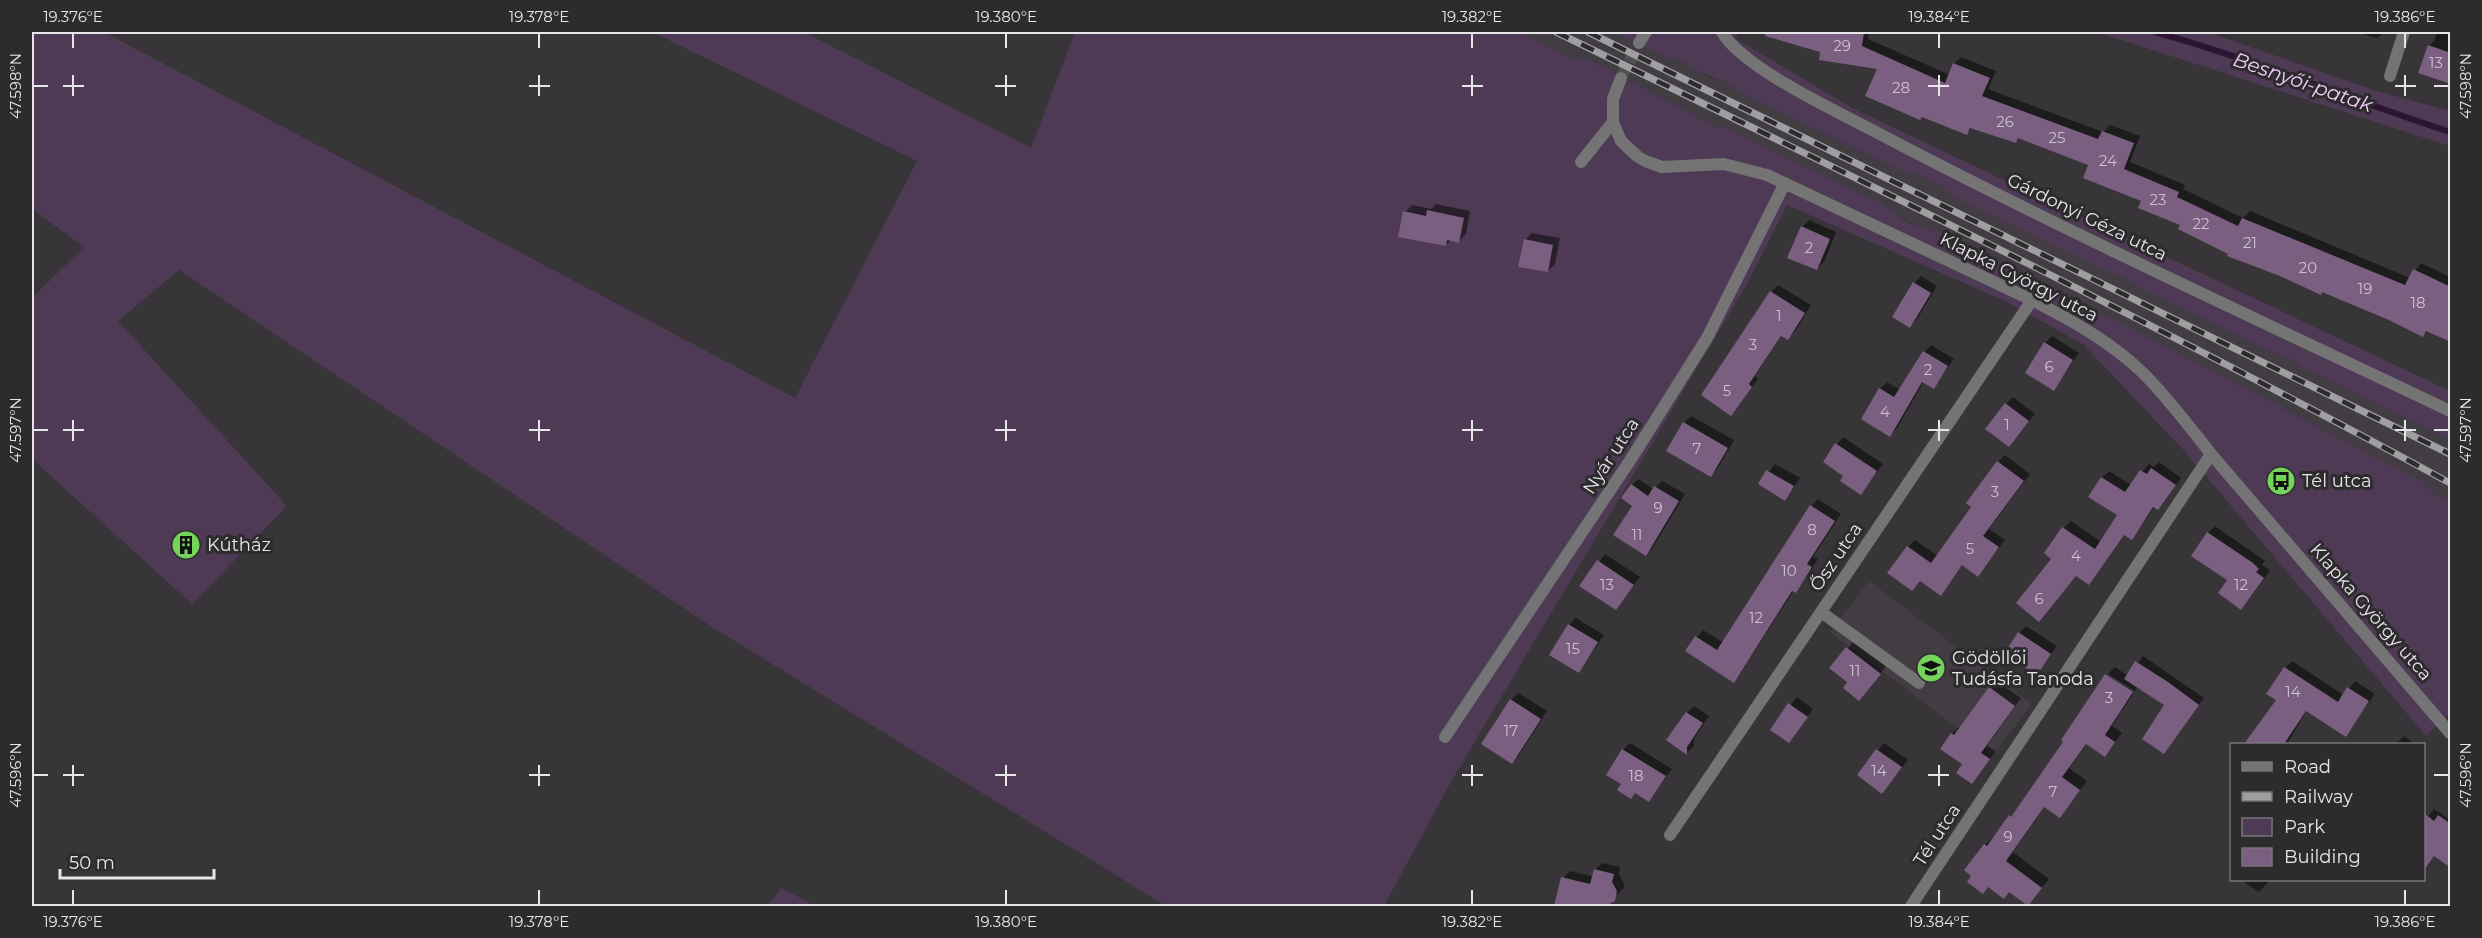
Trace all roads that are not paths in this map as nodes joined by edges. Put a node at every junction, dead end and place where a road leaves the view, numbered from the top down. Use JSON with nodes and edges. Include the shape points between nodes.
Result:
{"nodes":[{"id":1,"x":1646,"y":32,"type":"edge"},
{"id":2,"x":1722,"y":32,"type":"edge"},
{"id":3,"x":2404,"y":32,"type":"edge"},
{"id":4,"x":1639,"y":43,"type":"tunnel mouth"},
{"id":5,"x":2390,"y":76,"type":"dead end"},
{"id":6,"x":1622,"y":78,"type":"tunnel mouth"},
{"id":7,"x":1613,"y":122,"type":"junction"},
{"id":8,"x":1581,"y":162,"type":"dead end"},
{"id":9,"x":1785,"y":183,"type":"junction"},
{"id":10,"x":2032,"y":300,"type":"junction"},
{"id":11,"x":2451,"y":411,"type":"edge"},
{"id":12,"x":2211,"y":454,"type":"junction"},
{"id":13,"x":1821,"y":612,"type":"junction"},
{"id":14,"x":1919,"y":683,"type":"dead end"},
{"id":15,"x":2451,"y":733,"type":"edge"},
{"id":16,"x":1445,"y":737,"type":"dead end"},
{"id":17,"x":1670,"y":835,"type":"dead end"},
{"id":18,"x":1911,"y":906,"type":"edge"}],
"edges":[{"from":1,"to":4,"type":"street"},
{"from":2,"to":11,"type":"street","name":"Gárdonyi Géza utca","via":[[1745,57],[1770,73],[1926,159]]},
{"from":3,"to":5,"type":"street"},
{"from":6,"to":7,"type":"street","via":[[1613,99]]},
{"from":7,"to":8,"type":"street"},
{"from":7,"to":9,"type":"street","name":"Klapka György utca","via":[[1626,147],[1645,161],[1662,167],[1724,164],[1747,168]]},
{"from":9,"to":10,"type":"street","name":"Klapka György utca"},
{"from":9,"to":16,"type":"street","name":"Nyár utca","via":[[1707,338]]},
{"from":10,"to":12,"type":"street","name":"Klapka György utca","via":[[2110,346],[2142,372]]},
{"from":10,"to":13,"type":"street","name":"Ősz utca"},
{"from":12,"to":15,"type":"street","name":"Klapka György utca"},
{"from":12,"to":18,"type":"street","name":"Tél utca"},
{"from":13,"to":14,"type":"street"},
{"from":13,"to":17,"type":"street","name":"Ősz utca"}]}
